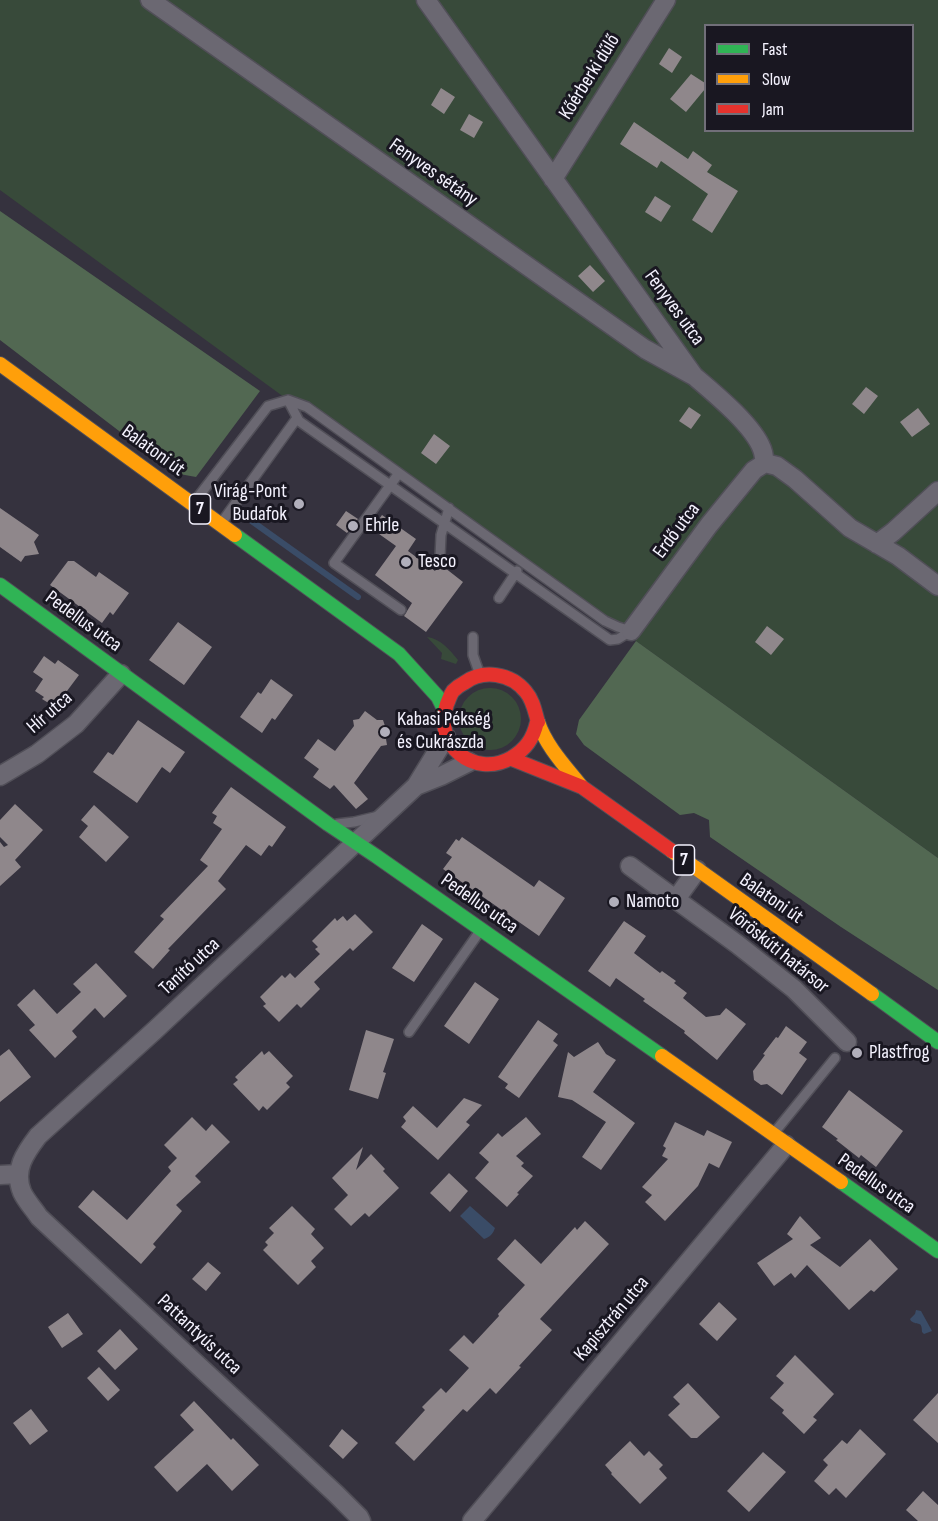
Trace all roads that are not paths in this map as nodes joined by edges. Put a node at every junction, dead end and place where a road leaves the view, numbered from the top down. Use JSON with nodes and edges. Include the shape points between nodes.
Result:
{"nodes":[{"id":1,"x":150,"y":0,"type":"edge"},
{"id":2,"x":426,"y":0,"type":"edge"},
{"id":3,"x":666,"y":0,"type":"edge"},
{"id":4,"x":553,"y":179,"type":"junction"},
{"id":5,"x":0,"y":364,"type":"edge"},
{"id":6,"x":694,"y":376,"type":"junction"},
{"id":7,"x":288,"y":400,"type":"junction"},
{"id":8,"x":297,"y":418,"type":"junction"},
{"id":9,"x":765,"y":463,"type":"junction"},
{"id":10,"x":399,"y":473,"type":"junction"},
{"id":11,"x":390,"y":486,"type":"junction"},
{"id":12,"x":938,"y":491,"type":"edge"},
{"id":13,"x":193,"y":504,"type":"junction"},
{"id":14,"x":449,"y":508,"type":"junction"},
{"id":15,"x":443,"y":523,"type":"junction"},
{"id":16,"x":221,"y":524,"type":"junction"},
{"id":17,"x":877,"y":544,"type":"junction"},
{"id":18,"x":440,"y":557,"type":"dead end"},
{"id":19,"x":523,"y":561,"type":"junction"},
{"id":20,"x":515,"y":574,"type":"junction"},
{"id":21,"x":0,"y":585,"type":"edge"},
{"id":22,"x":938,"y":586,"type":"edge"},
{"id":23,"x":499,"y":598,"type":"dead end"},
{"id":24,"x":401,"y":610,"type":"dead end"},
{"id":25,"x":631,"y":631,"type":"junction"},
{"id":26,"x":473,"y":637,"type":"dead end"},
{"id":27,"x":399,"y":654,"type":"junction"},
{"id":28,"x":429,"y":665,"type":"dead end"},
{"id":29,"x":121,"y":674,"type":"junction"},
{"id":30,"x":468,"y":676,"type":"junction"},
{"id":31,"x":444,"y":709,"type":"junction"},
{"id":32,"x":537,"y":722,"type":"junction"},
{"id":33,"x":446,"y":737,"type":"junction"},
{"id":34,"x":512,"y":759,"type":"junction"},
{"id":35,"x":469,"y":762,"type":"junction"},
{"id":36,"x":0,"y":776,"type":"edge"},
{"id":37,"x":416,"y":786,"type":"junction"},
{"id":38,"x":582,"y":787,"type":"junction"},
{"id":39,"x":387,"y":814,"type":"junction"},
{"id":40,"x":327,"y":824,"type":"junction"},
{"id":41,"x":356,"y":843,"type":"junction"},
{"id":42,"x":630,"y":866,"type":"dead end"},
{"id":43,"x":697,"y":870,"type":"junction"},
{"id":44,"x":676,"y":899,"type":"junction"},
{"id":45,"x":481,"y":929,"type":"junction"},
{"id":46,"x":409,"y":1032,"type":"dead end"},
{"id":47,"x":847,"y":1042,"type":"dead end"},
{"id":48,"x":938,"y":1042,"type":"edge"},
{"id":49,"x":835,"y":1058,"type":"dead end"},
{"id":50,"x":779,"y":1140,"type":"junction"},
{"id":51,"x":0,"y":1174,"type":"edge"},
{"id":52,"x":19,"y":1174,"type":"junction"},
{"id":53,"x":938,"y":1251,"type":"edge"},
{"id":54,"x":361,"y":1521,"type":"edge"},
{"id":55,"x":472,"y":1521,"type":"edge"}],
"edges":[{"from":1,"to":6,"type":"street","name":"Fenyves sétány","via":[[645,349]]},
{"from":2,"to":4,"type":"street","name":"Fenyves utca"},
{"from":3,"to":4,"type":"street","name":"Kőérberki dűlő"},
{"from":4,"to":6,"type":"street","name":"Fenyves utca"},
{"from":5,"to":13,"type":"main road","name":"Balatoni út","number":"7"},
{"from":6,"to":9,"type":"street","name":"Fenyves utca","via":[[719,396],[754,435]]},
{"from":7,"to":8,"type":"lane"},
{"from":7,"to":10,"type":"lane","via":[[307,407]]},
{"from":7,"to":13,"type":"lane","via":[[268,406]]},
{"from":8,"to":11,"type":"lane"},
{"from":8,"to":16,"type":"lane"},
{"from":9,"to":17,"type":"street","via":[[795,478],[850,528]]},
{"from":9,"to":25,"type":"street","name":"Erdő utca","via":[[754,470],[709,525]]},
{"from":10,"to":11,"type":"lane"},
{"from":10,"to":14,"type":"lane"},
{"from":11,"to":15,"type":"lane"},
{"from":11,"to":24,"type":"lane","via":[[334,563]]},
{"from":12,"to":17,"type":"street"},
{"from":13,"to":16,"type":"main road","name":"Balatoni út","number":"7"},
{"from":14,"to":15,"type":"lane"},
{"from":14,"to":19,"type":"lane"},
{"from":15,"to":18,"type":"lane"},
{"from":15,"to":20,"type":"lane"},
{"from":16,"to":27,"type":"main road","name":"Balatoni út","number":"7"},
{"from":17,"to":22,"type":"street"},
{"from":19,"to":20,"type":"lane"},
{"from":19,"to":25,"type":"lane","via":[[605,621]]},
{"from":20,"to":23,"type":"lane"},
{"from":20,"to":25,"type":"lane","via":[[610,640]]},
{"from":21,"to":29,"type":"main road","name":"Pedellus utca"},
{"from":26,"to":30,"type":"lane"},
{"from":27,"to":28,"type":"main road","name":"Balatoni út","number":"7"},
{"from":27,"to":31,"type":"main road","name":"Balatoni út","number":"7"},
{"from":29,"to":36,"type":"street","name":"Hír utca","via":[[76,724]]},
{"from":29,"to":40,"type":"main road","name":"Pedellus utca"},
{"from":30,"to":31,"type":"main road","via":[[452,691]]},
{"from":30,"to":32,"type":"main road","name":"Balatoni út","number":"7","via":[[500,675],[516,681],[528,693]]},
{"from":31,"to":33,"type":"main road"},
{"from":32,"to":34,"type":"main road","via":[[525,749]]},
{"from":32,"to":38,"type":"main road","name":"Balatoni út","number":"7"},
{"from":33,"to":35,"type":"main road"},
{"from":33,"to":37,"type":"street","name":"Tanító utca"},
{"from":34,"to":35,"type":"main road","via":[[498,765]]},
{"from":34,"to":38,"type":"main road","name":"Balatoni út","number":"7"},
{"from":35,"to":37,"type":"street","name":"Tanító utca"},
{"from":37,"to":39,"type":"street","name":"Tanító utca"},
{"from":38,"to":43,"type":"main road","name":"Balatoni út","number":"7"},
{"from":39,"to":40,"type":"lane"},
{"from":39,"to":41,"type":"street","name":"Tanító utca"},
{"from":40,"to":41,"type":"main road","name":"Pedellus utca"},
{"from":41,"to":45,"type":"main road","name":"Pedellus utca"},
{"from":41,"to":52,"type":"street","name":"Tanító utca","via":[[38,1136],[24,1154]]},
{"from":42,"to":44,"type":"street","name":"Vöröskúti határsor"},
{"from":43,"to":44,"type":"street"},
{"from":43,"to":48,"type":"main road","name":"Balatoni út","number":"7"},
{"from":44,"to":47,"type":"street","name":"Vöröskúti határsor","via":[[794,989]]},
{"from":45,"to":46,"type":"lane"},
{"from":45,"to":50,"type":"main road","name":"Pedellus utca"},
{"from":49,"to":50,"type":"lane"},
{"from":50,"to":53,"type":"main road","name":"Pedellus utca"},
{"from":50,"to":55,"type":"street","name":"Kapisztrán utca"},
{"from":51,"to":52,"type":"street"},
{"from":52,"to":54,"type":"street","name":"Pattantyús utca","via":[[22,1193],[39,1216]]}]}
